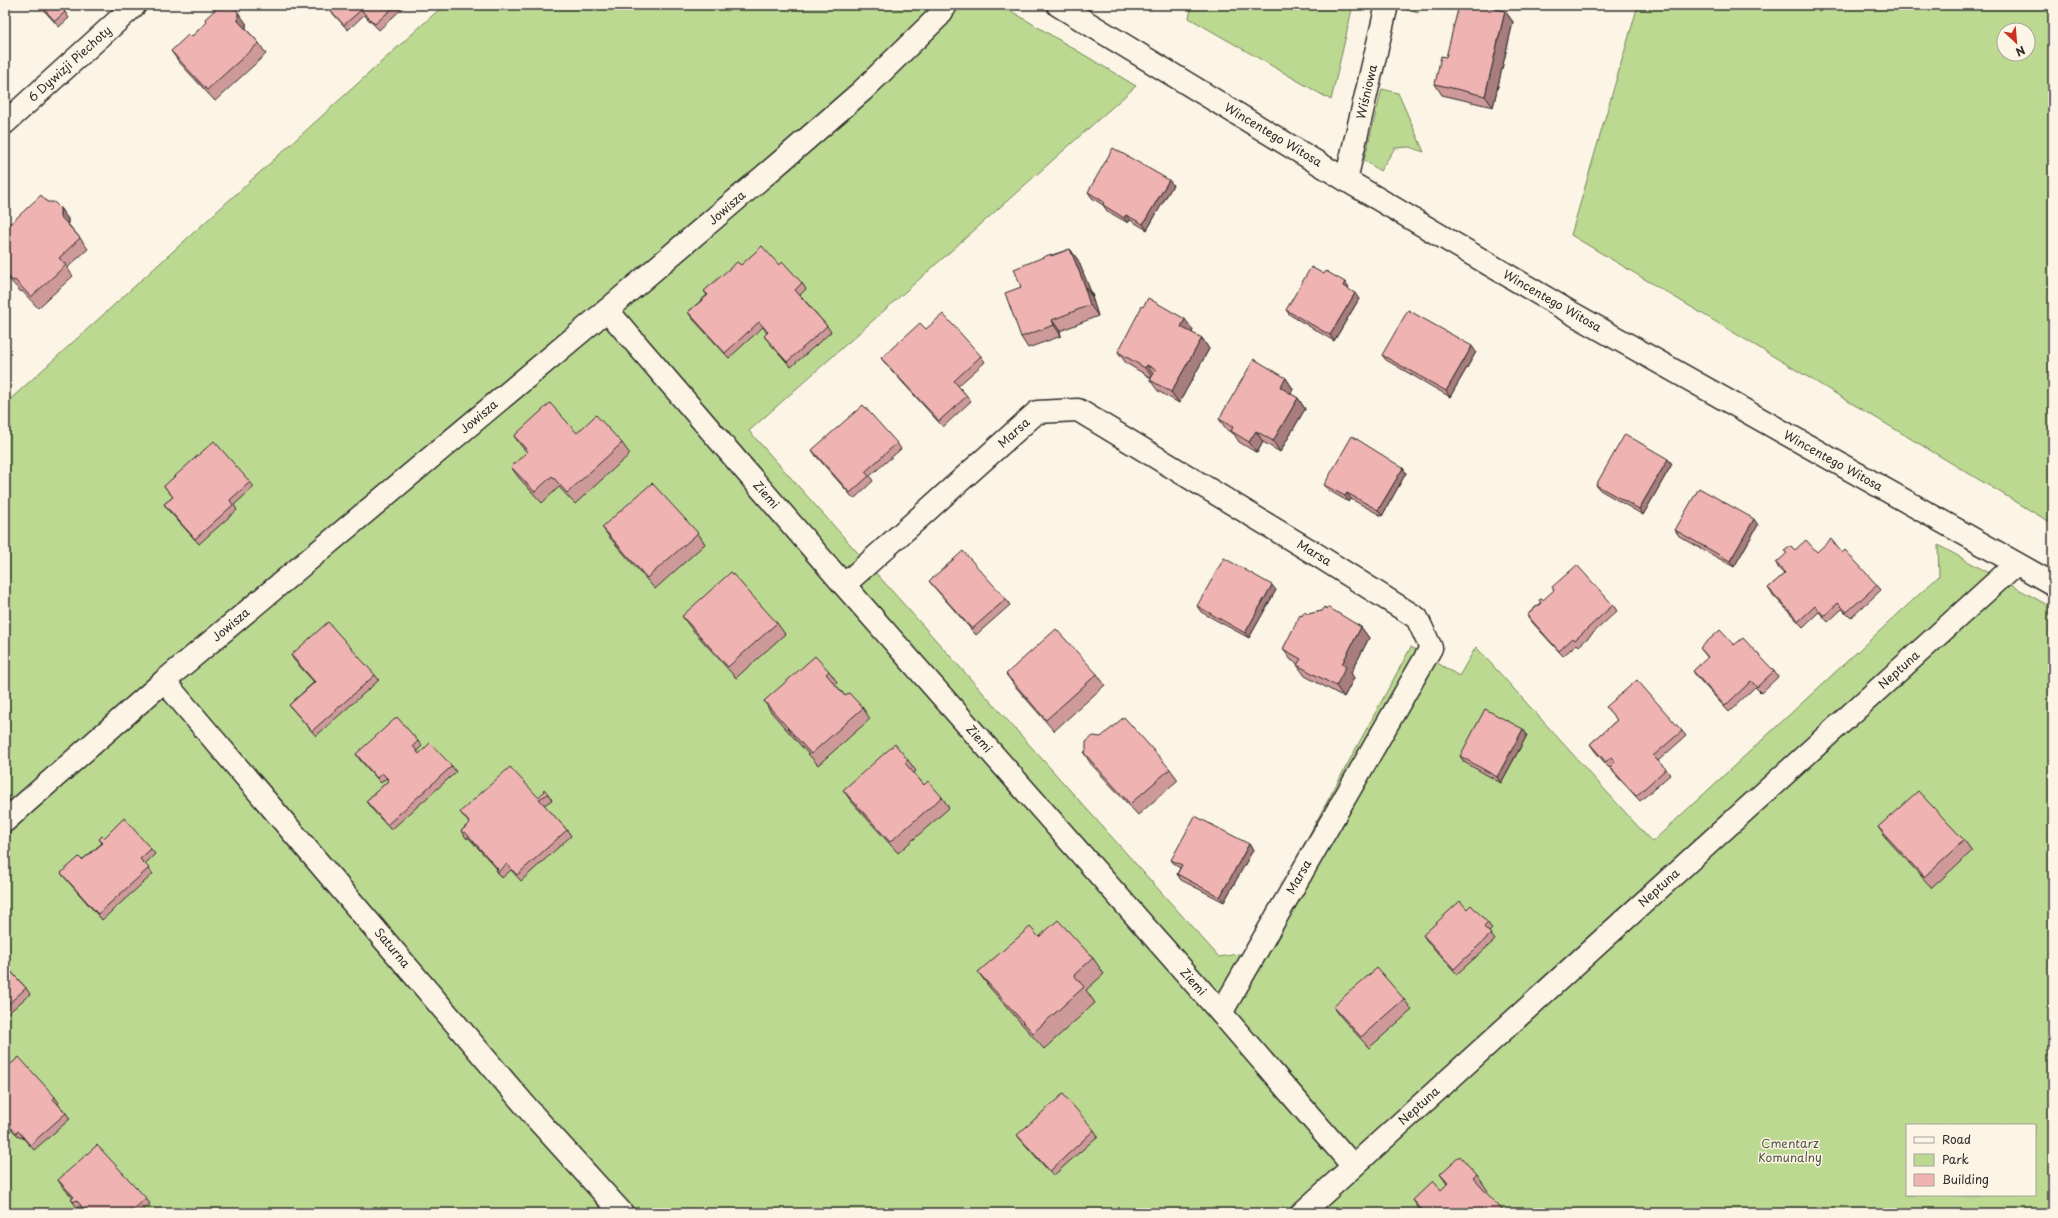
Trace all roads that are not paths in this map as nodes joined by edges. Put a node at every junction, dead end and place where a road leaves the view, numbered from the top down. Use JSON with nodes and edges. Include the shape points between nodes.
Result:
{"nodes":[{"id":1,"x":135,"y":5,"type":"edge"},
{"id":2,"x":946,"y":5,"type":"edge"},
{"id":3,"x":1058,"y":5,"type":"edge"},
{"id":4,"x":1387,"y":5,"type":"edge"},
{"id":5,"x":5,"y":123,"type":"edge"},
{"id":6,"x":1346,"y":180,"type":"junction"},
{"id":7,"x":607,"y":310,"type":"junction"},
{"id":8,"x":2016,"y":564,"type":"junction"},
{"id":9,"x":2053,"y":584,"type":"edge"},
{"id":10,"x":844,"y":585,"type":"junction"},
{"id":11,"x":164,"y":681,"type":"junction"},
{"id":12,"x":5,"y":821,"type":"edge"},
{"id":13,"x":1221,"y":1013,"type":"junction"},
{"id":14,"x":1353,"y":1166,"type":"junction"},
{"id":15,"x":622,"y":1213,"type":"edge"},
{"id":16,"x":1302,"y":1213,"type":"edge"}],
"edges":[{"from":1,"to":5,"type":"street","name":"6 Dywizji Piechoty"},
{"from":2,"to":7,"type":"street","name":"Jowisza","via":[[939,16],[862,91]]},
{"from":3,"to":6,"type":"street","name":"Wincentego Witosa"},
{"from":4,"to":6,"type":"street","name":"Wiśniowa"},
{"from":6,"to":8,"type":"street","name":"Wincentego Witosa","via":[[1570,312]]},
{"from":7,"to":10,"type":"street","name":"Ziemi"},
{"from":7,"to":11,"type":"street","name":"Jowisza"},
{"from":8,"to":9,"type":"street","name":"Wincentego Witosa"},
{"from":8,"to":14,"type":"street","name":"Neptuna"},
{"from":10,"to":13,"type":"street","name":"Ziemi"},
{"from":10,"to":13,"type":"street","name":"Marsa","via":[[1037,412],[1078,410],[1314,552],[1417,618],[1431,648]]},
{"from":11,"to":12,"type":"street","name":"Jowisza"},
{"from":11,"to":15,"type":"street","name":"Saturna","via":[[535,1117]]},
{"from":13,"to":14,"type":"street","name":"Ziemi"},
{"from":14,"to":16,"type":"street","name":"Neptuna"}]}
